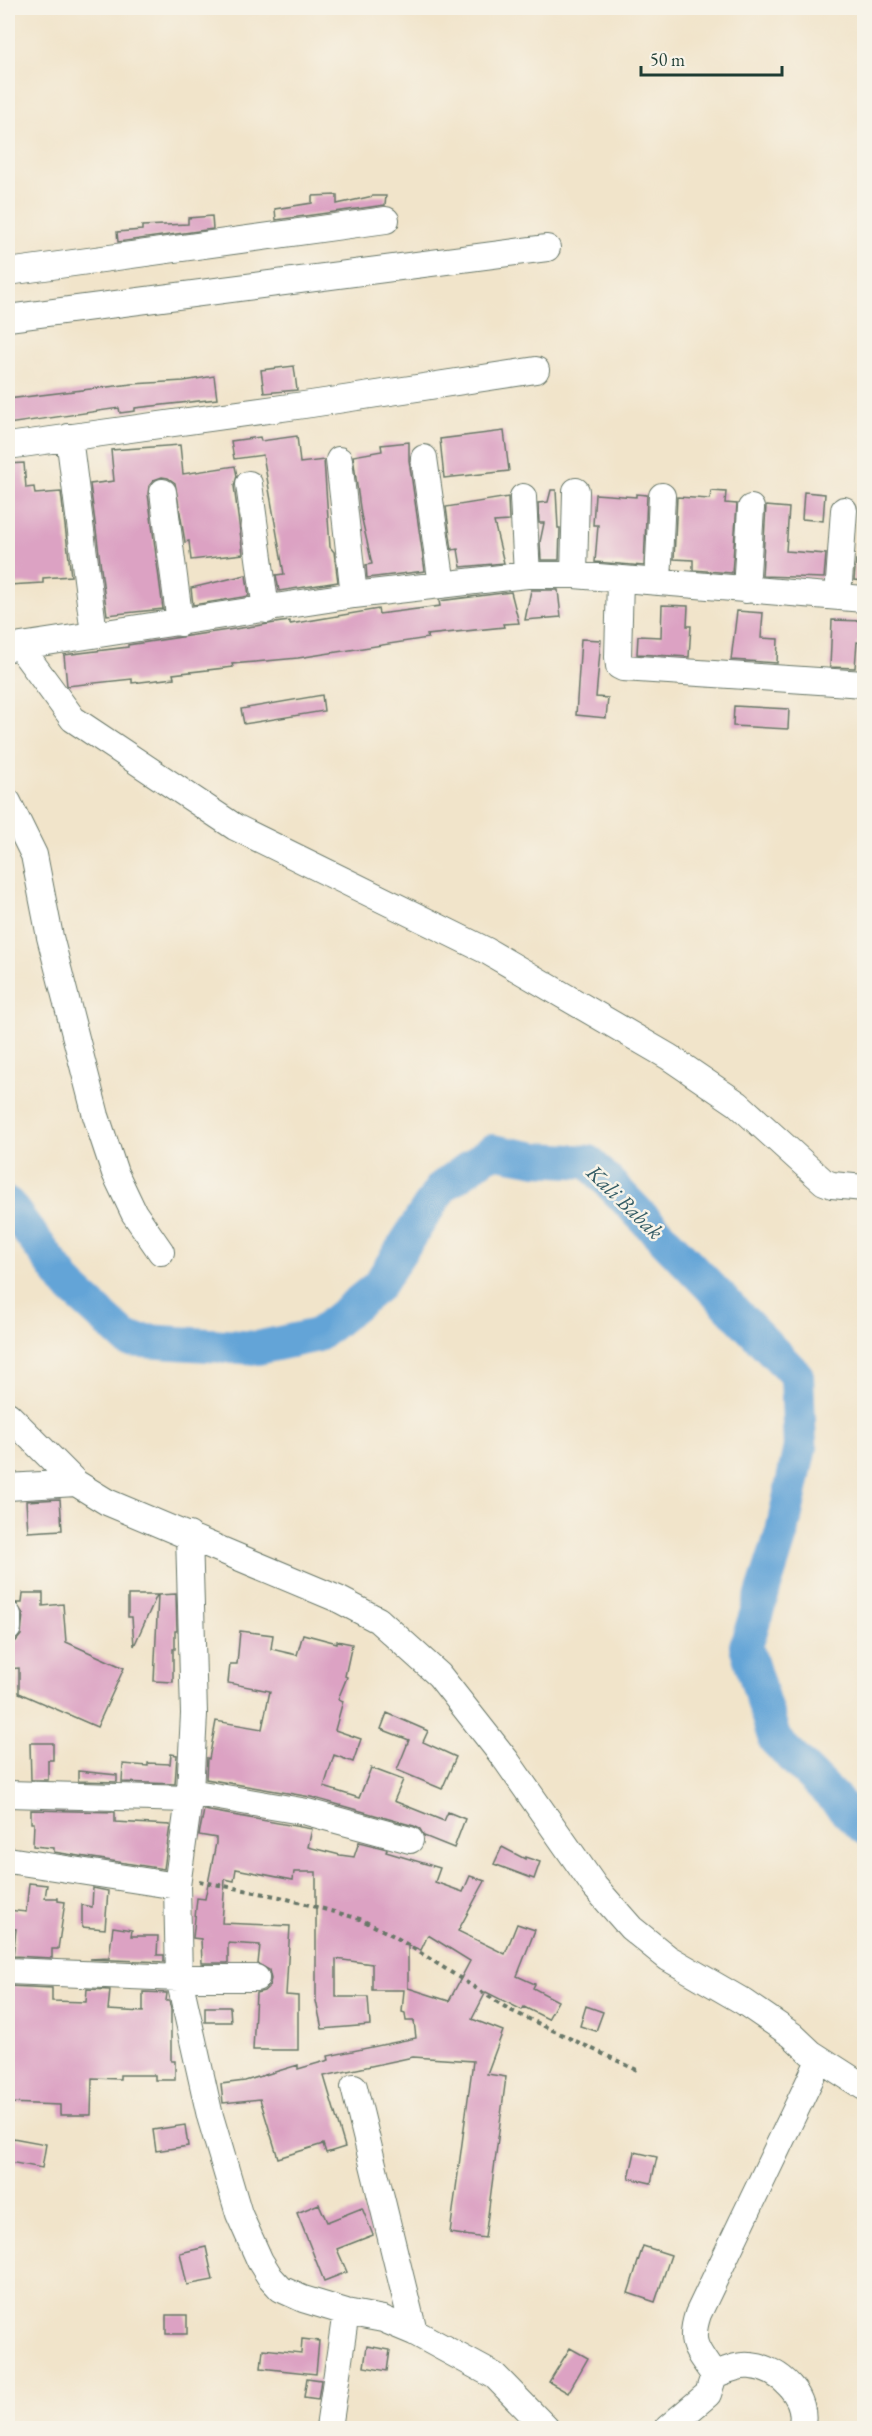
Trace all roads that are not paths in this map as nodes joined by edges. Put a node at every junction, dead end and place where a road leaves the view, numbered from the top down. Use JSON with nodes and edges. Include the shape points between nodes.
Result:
{"nodes":[{"id":1,"x":386,"y":220,"type":"dead end"},
{"id":2,"x":547,"y":248,"type":"dead end"},
{"id":3,"x":8,"y":272,"type":"edge"},
{"id":4,"x":8,"y":318,"type":"edge"},
{"id":5,"x":536,"y":370,"type":"dead end"},
{"id":6,"x":69,"y":437,"type":"junction"},
{"id":7,"x":8,"y":446,"type":"edge"},
{"id":8,"x":424,"y":458,"type":"dead end"},
{"id":9,"x":339,"y":460,"type":"dead end"},
{"id":10,"x":249,"y":484,"type":"dead end"},
{"id":11,"x":576,"y":491,"type":"dead end"},
{"id":12,"x":163,"y":492,"type":"dead end"},
{"id":13,"x":662,"y":496,"type":"dead end"},
{"id":14,"x":523,"y":497,"type":"dead end"},
{"id":15,"x":751,"y":508,"type":"dead end"},
{"id":16,"x":844,"y":510,"type":"dead end"},
{"id":17,"x":527,"y":575,"type":"junction"},
{"id":18,"x":574,"y":575,"type":"junction"},
{"id":19,"x":620,"y":579,"type":"junction"},
{"id":20,"x":658,"y":582,"type":"junction"},
{"id":21,"x":441,"y":585,"type":"junction"},
{"id":22,"x":746,"y":590,"type":"junction"},
{"id":23,"x":354,"y":595,"type":"junction"},
{"id":24,"x":838,"y":596,"type":"junction"},
{"id":25,"x":864,"y":598,"type":"edge"},
{"id":26,"x":266,"y":610,"type":"junction"},
{"id":27,"x":180,"y":623,"type":"junction"},
{"id":28,"x":94,"y":634,"type":"junction"},
{"id":29,"x":14,"y":647,"type":"edge"},
{"id":30,"x":864,"y":684,"type":"edge"},
{"id":31,"x":8,"y":802,"type":"edge"},
{"id":32,"x":864,"y":1188,"type":"edge"},
{"id":33,"x":161,"y":1252,"type":"dead end"},
{"id":34,"x":8,"y":1415,"type":"edge"},
{"id":35,"x":76,"y":1483,"type":"junction"},
{"id":36,"x":8,"y":1487,"type":"edge"},
{"id":37,"x":189,"y":1535,"type":"junction"},
{"id":38,"x":8,"y":1615,"type":"edge"},
{"id":39,"x":8,"y":1628,"type":"edge"},
{"id":40,"x":8,"y":1794,"type":"edge"},
{"id":41,"x":189,"y":1796,"type":"junction"},
{"id":42,"x":410,"y":1840,"type":"dead end"},
{"id":43,"x":8,"y":1860,"type":"edge"},
{"id":44,"x":178,"y":1881,"type":"junction"},
{"id":45,"x":8,"y":1971,"type":"edge"},
{"id":46,"x":179,"y":1978,"type":"junction"},
{"id":47,"x":256,"y":1978,"type":"dead end"},
{"id":48,"x":820,"y":2059,"type":"junction"},
{"id":49,"x":354,"y":2087,"type":"dead end"},
{"id":50,"x":864,"y":2087,"type":"edge"},
{"id":51,"x":346,"y":2312,"type":"junction"},
{"id":52,"x":414,"y":2332,"type":"junction"},
{"id":53,"x":714,"y":2374,"type":"junction"},
{"id":54,"x":329,"y":2428,"type":"edge"},
{"id":55,"x":546,"y":2428,"type":"edge"},
{"id":56,"x":668,"y":2428,"type":"edge"},
{"id":57,"x":801,"y":2428,"type":"edge"}],
"edges":[{"from":1,"to":3,"type":"street"},
{"from":2,"to":4,"type":"street"},
{"from":5,"to":6,"type":"street"},
{"from":6,"to":7,"type":"street"},
{"from":6,"to":28,"type":"street"},
{"from":8,"to":21,"type":"street"},
{"from":9,"to":23,"type":"street"},
{"from":10,"to":26,"type":"street"},
{"from":11,"to":18,"type":"street"},
{"from":12,"to":27,"type":"street"},
{"from":13,"to":20,"type":"street"},
{"from":14,"to":17,"type":"street"},
{"from":15,"to":22,"type":"street"},
{"from":16,"to":24,"type":"street"},
{"from":17,"to":18,"type":"street"},
{"from":17,"to":21,"type":"street"},
{"from":18,"to":19,"type":"street"},
{"from":19,"to":20,"type":"street"},
{"from":19,"to":30,"type":"street","via":[[618,657],[623,668]]},
{"from":20,"to":22,"type":"street"},
{"from":21,"to":23,"type":"street"},
{"from":22,"to":24,"type":"street"},
{"from":23,"to":26,"type":"street"},
{"from":24,"to":25,"type":"street"},
{"from":26,"to":27,"type":"street"},
{"from":27,"to":28,"type":"street"},
{"from":28,"to":29,"type":"street"},
{"from":29,"to":32,"type":"street","via":[[73,719],[235,827],[487,951],[685,1066],[738,1104],[824,1182]]},
{"from":31,"to":33,"type":"street","via":[[33,855],[96,1116],[115,1173],[134,1213]]},
{"from":34,"to":35,"type":"street"},
{"from":35,"to":36,"type":"street"},
{"from":35,"to":37,"type":"street","via":[[107,1502]]},
{"from":37,"to":41,"type":"street","via":[[194,1663]]},
{"from":37,"to":48,"type":"street","via":[[338,1599],[378,1620],[406,1643],[439,1675],[506,1760],[595,1887],[631,1928],[668,1958],[773,2022]]},
{"from":38,"to":39,"type":"street"},
{"from":40,"to":41,"type":"street"},
{"from":41,"to":42,"type":"street","via":[[307,1812]]},
{"from":41,"to":44,"type":"street"},
{"from":43,"to":44,"type":"street"},
{"from":44,"to":46,"type":"street"},
{"from":45,"to":46,"type":"street"},
{"from":46,"to":47,"type":"street"},
{"from":46,"to":51,"type":"street","via":[[210,2116],[239,2214],[260,2260],[281,2289]]},
{"from":48,"to":50,"type":"street"},
{"from":48,"to":53,"type":"street","via":[[692,2331],[694,2345]]},
{"from":49,"to":52,"type":"street"},
{"from":51,"to":52,"type":"street","via":[[383,2319]]},
{"from":51,"to":54,"type":"street"},
{"from":52,"to":55,"type":"street","via":[[495,2376]]},
{"from":53,"to":56,"type":"street","via":[[708,2394]]},
{"from":53,"to":57,"type":"street","via":[[750,2366],[786,2381],[798,2398]]}]}
